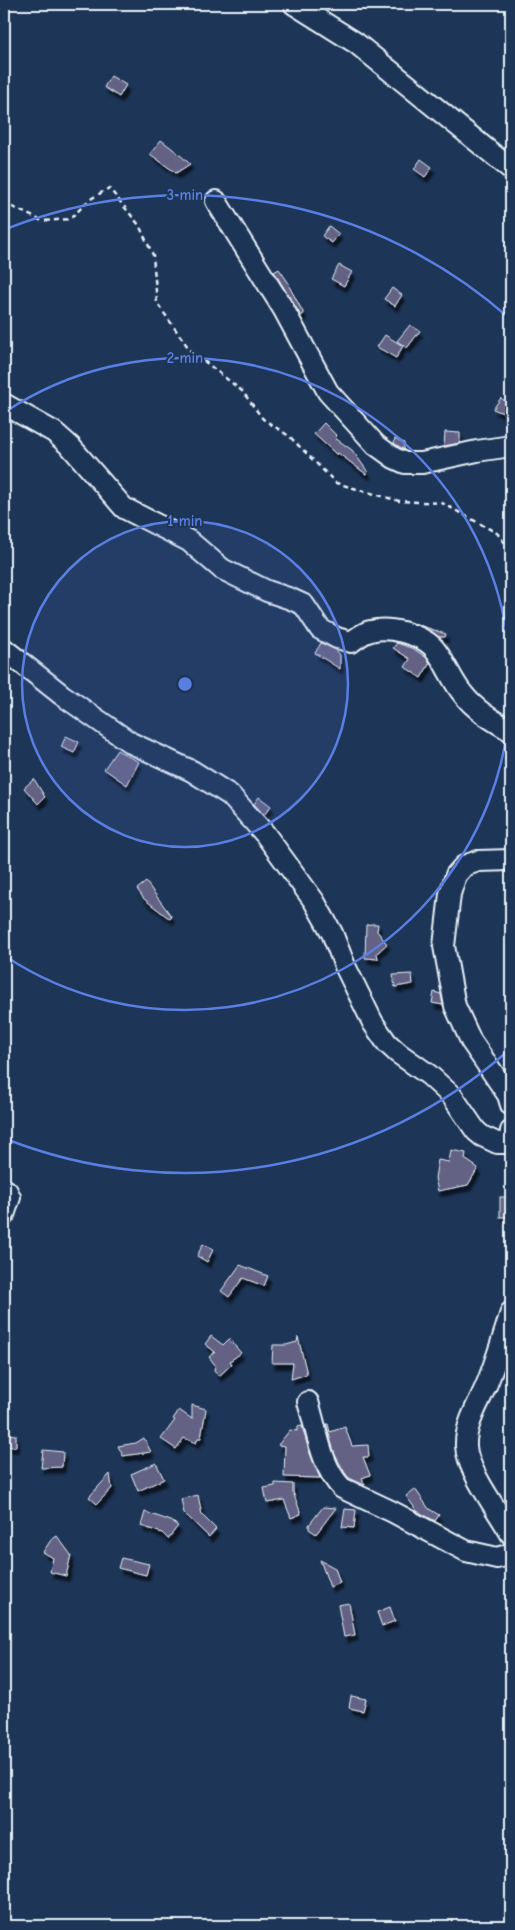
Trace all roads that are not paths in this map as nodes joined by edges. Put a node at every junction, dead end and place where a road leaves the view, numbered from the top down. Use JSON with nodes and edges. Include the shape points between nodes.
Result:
{"nodes":[{"id":1,"x":294,"y":4,"type":"edge"},
{"id":2,"x":511,"y":169,"type":"edge"},
{"id":3,"x":216,"y":202,"type":"dead end"},
{"id":4,"x":4,"y":404,"type":"edge"},
{"id":5,"x":511,"y":446,"type":"edge"},
{"id":6,"x":4,"y":649,"type":"edge"},
{"id":7,"x":511,"y":731,"type":"edge"},
{"id":8,"x":511,"y":860,"type":"edge"},
{"id":9,"x":511,"y":1105,"type":"edge"},
{"id":10,"x":511,"y":1141,"type":"edge"},
{"id":11,"x":4,"y":1189,"type":"edge"},
{"id":12,"x":4,"y":1216,"type":"edge"},
{"id":13,"x":511,"y":1312,"type":"edge"},
{"id":14,"x":308,"y":1402,"type":"dead end"},
{"id":15,"x":511,"y":1534,"type":"edge"},
{"id":16,"x":511,"y":1552,"type":"edge"}],
"edges":[{"from":1,"to":2,"type":"street","via":[[356,43]]},
{"from":3,"to":5,"type":"street","via":[[284,310],[328,392],[376,445],[405,463],[422,463]]},
{"from":4,"to":7,"type":"street","via":[[54,432],[72,447],[124,508],[189,541],[222,568],[304,606],[320,628],[337,638],[350,642],[377,630],[412,634],[424,640],[438,654],[452,682],[464,696]]},
{"from":6,"to":10,"type":"street","via":[[62,695],[132,743],[192,771],[230,795],[314,901],[373,1023],[387,1043],[452,1096],[482,1136],[497,1144]]},
{"from":8,"to":9,"type":"street","via":[[478,861],[464,866],[456,875],[450,894],[444,946],[456,1006],[471,1041],[508,1095]]},
{"from":11,"to":12,"type":"street","via":[[10,1197]]},
{"from":13,"to":15,"type":"street","via":[[488,1382],[468,1428],[466,1447],[482,1486]]},
{"from":14,"to":16,"type":"street","via":[[323,1454],[342,1488],[466,1551],[497,1558]]}]}
